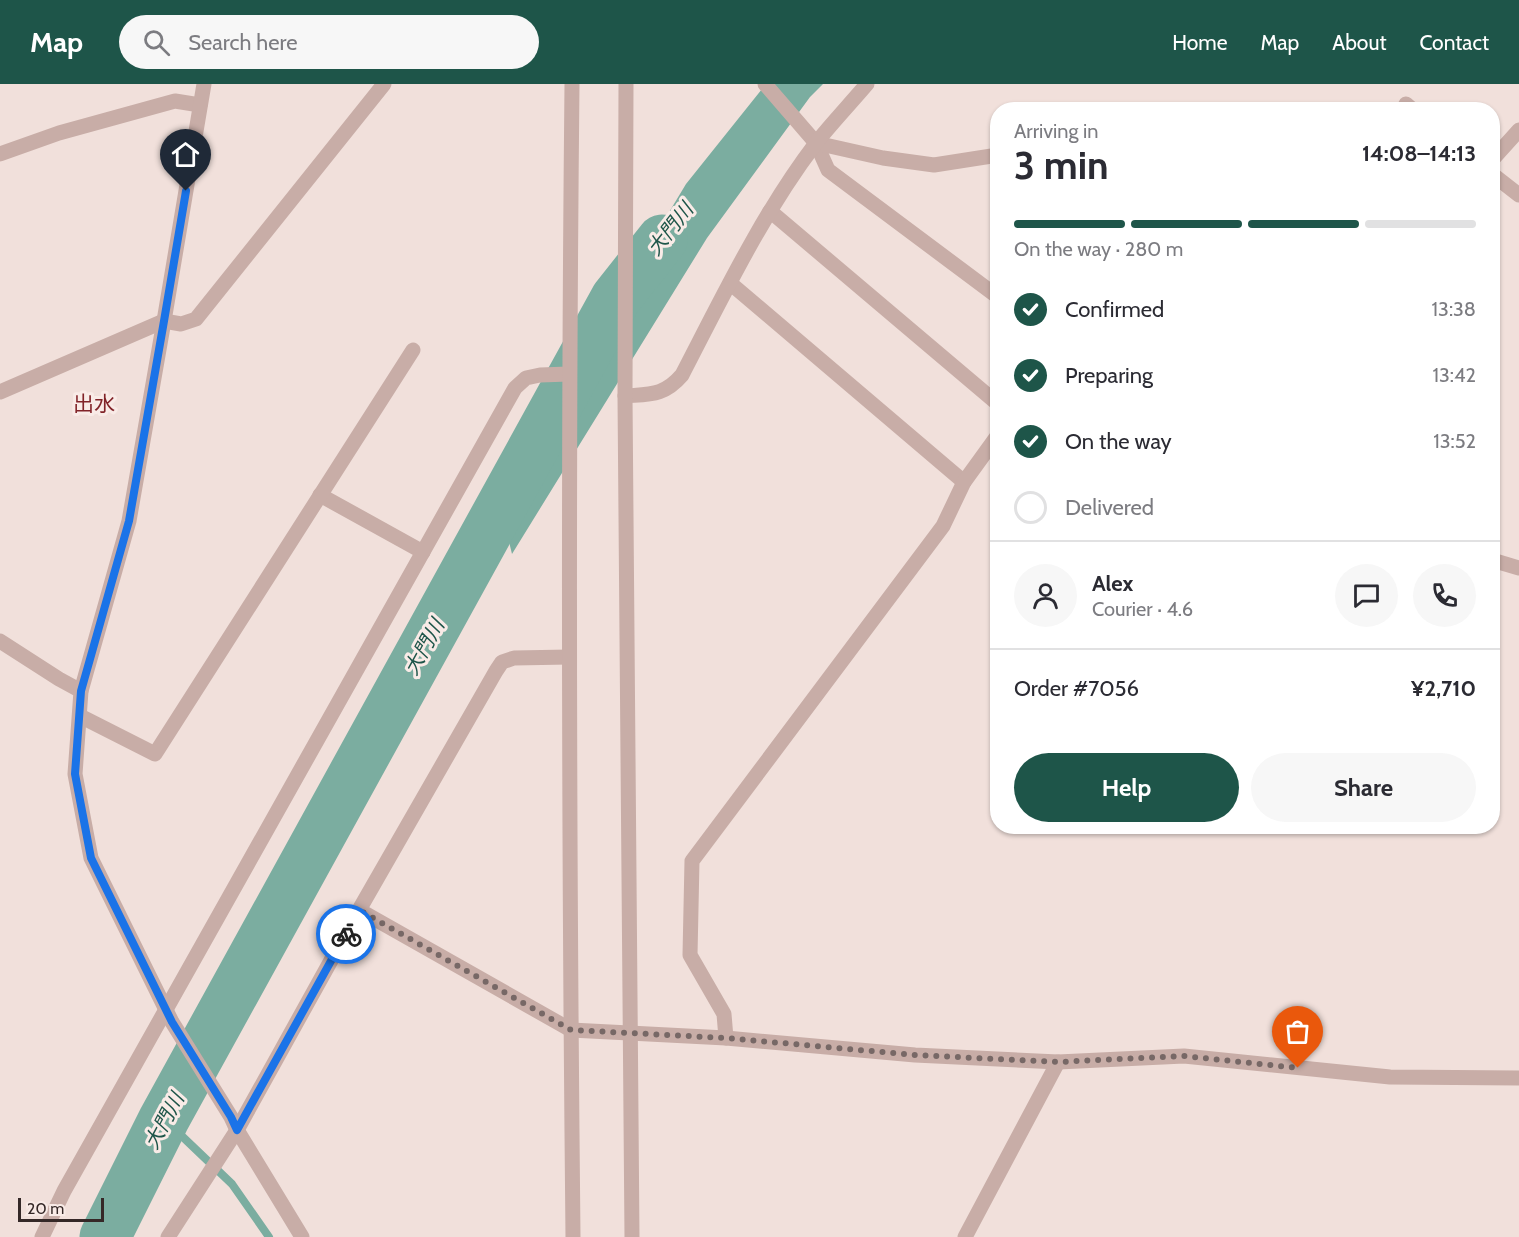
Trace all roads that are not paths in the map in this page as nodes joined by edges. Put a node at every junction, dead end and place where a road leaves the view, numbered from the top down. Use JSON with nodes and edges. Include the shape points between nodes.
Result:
{"nodes":[{"id":1,"x":204,"y":84,"type":"edge"},
{"id":2,"x":384,"y":84,"type":"edge"},
{"id":3,"x":572,"y":84,"type":"edge"},
{"id":4,"x":626,"y":84,"type":"edge"},
{"id":5,"x":765,"y":84,"type":"edge"},
{"id":6,"x":867,"y":84,"type":"edge"},
{"id":7,"x":200,"y":105,"type":"junction"},
{"id":8,"x":1519,"y":130,"type":"edge"},
{"id":9,"x":813,"y":139,"type":"junction"},
{"id":10,"x":1500,"y":151,"type":"edge"},
{"id":11,"x":0,"y":154,"type":"edge"},
{"id":12,"x":990,"y":156,"type":"edge"},
{"id":13,"x":1500,"y":180,"type":"edge"},
{"id":14,"x":1519,"y":195,"type":"edge"},
{"id":15,"x":770,"y":211,"type":"junction"},
{"id":16,"x":730,"y":283,"type":"junction"},
{"id":17,"x":990,"y":291,"type":"edge"},
{"id":18,"x":164,"y":321,"type":"junction"},
{"id":19,"x":413,"y":350,"type":"dead end"},
{"id":20,"x":569,"y":374,"type":"junction"},
{"id":21,"x":0,"y":392,"type":"edge"},
{"id":22,"x":625,"y":396,"type":"junction"},
{"id":23,"x":990,"y":397,"type":"edge"},
{"id":24,"x":990,"y":446,"type":"edge"},
{"id":25,"x":964,"y":482,"type":"junction"},
{"id":26,"x":320,"y":495,"type":"junction"},
{"id":27,"x":423,"y":552,"type":"junction"},
{"id":28,"x":1500,"y":562,"type":"edge"},
{"id":29,"x":1519,"y":568,"type":"edge"},
{"id":30,"x":0,"y":641,"type":"edge"},
{"id":31,"x":569,"y":657,"type":"junction"},
{"id":32,"x":81,"y":691,"type":"junction"},
{"id":33,"x":80,"y":716,"type":"junction"},
{"id":34,"x":359,"y":910,"type":"junction"},
{"id":35,"x":169,"y":1017,"type":"junction"},
{"id":36,"x":571,"y":1030,"type":"junction"},
{"id":37,"x":630,"y":1034,"type":"junction"},
{"id":38,"x":726,"y":1038,"type":"junction"},
{"id":39,"x":1058,"y":1062,"type":"junction"},
{"id":40,"x":1519,"y":1078,"type":"edge"},
{"id":41,"x":234,"y":1124,"type":"junction"},
{"id":42,"x":42,"y":1237,"type":"edge"},
{"id":43,"x":168,"y":1237,"type":"edge"},
{"id":44,"x":302,"y":1237,"type":"edge"},
{"id":45,"x":573,"y":1237,"type":"edge"},
{"id":46,"x":632,"y":1237,"type":"edge"},
{"id":47,"x":965,"y":1237,"type":"edge"}],
"edges":[{"from":1,"to":7,"type":"street"},
{"from":2,"to":18,"type":"street","via":[[196,319],[181,324]]},
{"from":3,"to":20,"type":"street"},
{"from":4,"to":22,"type":"street"},
{"from":5,"to":9,"type":"street"},
{"from":6,"to":9,"type":"street"},
{"from":7,"to":11,"type":"street","via":[[176,101],[59,133]]},
{"from":7,"to":18,"type":"street"},
{"from":8,"to":10,"type":"street"},
{"from":9,"to":12,"type":"street","via":[[883,158],[934,165]]},
{"from":9,"to":15,"type":"street"},
{"from":9,"to":17,"type":"street","via":[[828,170]]},
{"from":13,"to":14,"type":"street"},
{"from":15,"to":16,"type":"street"},
{"from":15,"to":23,"type":"street"},
{"from":16,"to":22,"type":"street","via":[[674,384],[659,393]]},
{"from":16,"to":25,"type":"street"},
{"from":18,"to":21,"type":"street"},
{"from":18,"to":32,"type":"street","via":[[129,521]]},
{"from":19,"to":26,"type":"street"},
{"from":20,"to":27,"type":"street","via":[[526,378],[515,388]]},
{"from":20,"to":31,"type":"street"},
{"from":22,"to":37,"type":"street"},
{"from":24,"to":25,"type":"street"},
{"from":25,"to":38,"type":"street","via":[[943,526],[692,861],[690,955],[724,1014]]},
{"from":26,"to":27,"type":"street"},
{"from":26,"to":33,"type":"street","via":[[155,754]]},
{"from":27,"to":35,"type":"street"},
{"from":28,"to":29,"type":"street"},
{"from":30,"to":32,"type":"street"},
{"from":31,"to":34,"type":"street","via":[[514,658],[502,662]]},
{"from":31,"to":36,"type":"street"},
{"from":32,"to":33,"type":"street"},
{"from":33,"to":35,"type":"street","via":[[75,774],[91,858]]},
{"from":34,"to":36,"type":"street"},
{"from":34,"to":41,"type":"street"},
{"from":35,"to":41,"type":"street"},
{"from":35,"to":42,"type":"street","via":[[64,1191]]},
{"from":36,"to":37,"type":"street"},
{"from":36,"to":45,"type":"street"},
{"from":37,"to":38,"type":"street"},
{"from":37,"to":46,"type":"street"},
{"from":38,"to":39,"type":"street","via":[[915,1055]]},
{"from":39,"to":40,"type":"street","via":[[1184,1056],[1390,1077]]},
{"from":39,"to":47,"type":"street"},
{"from":41,"to":43,"type":"street"},
{"from":41,"to":44,"type":"street"}]}
